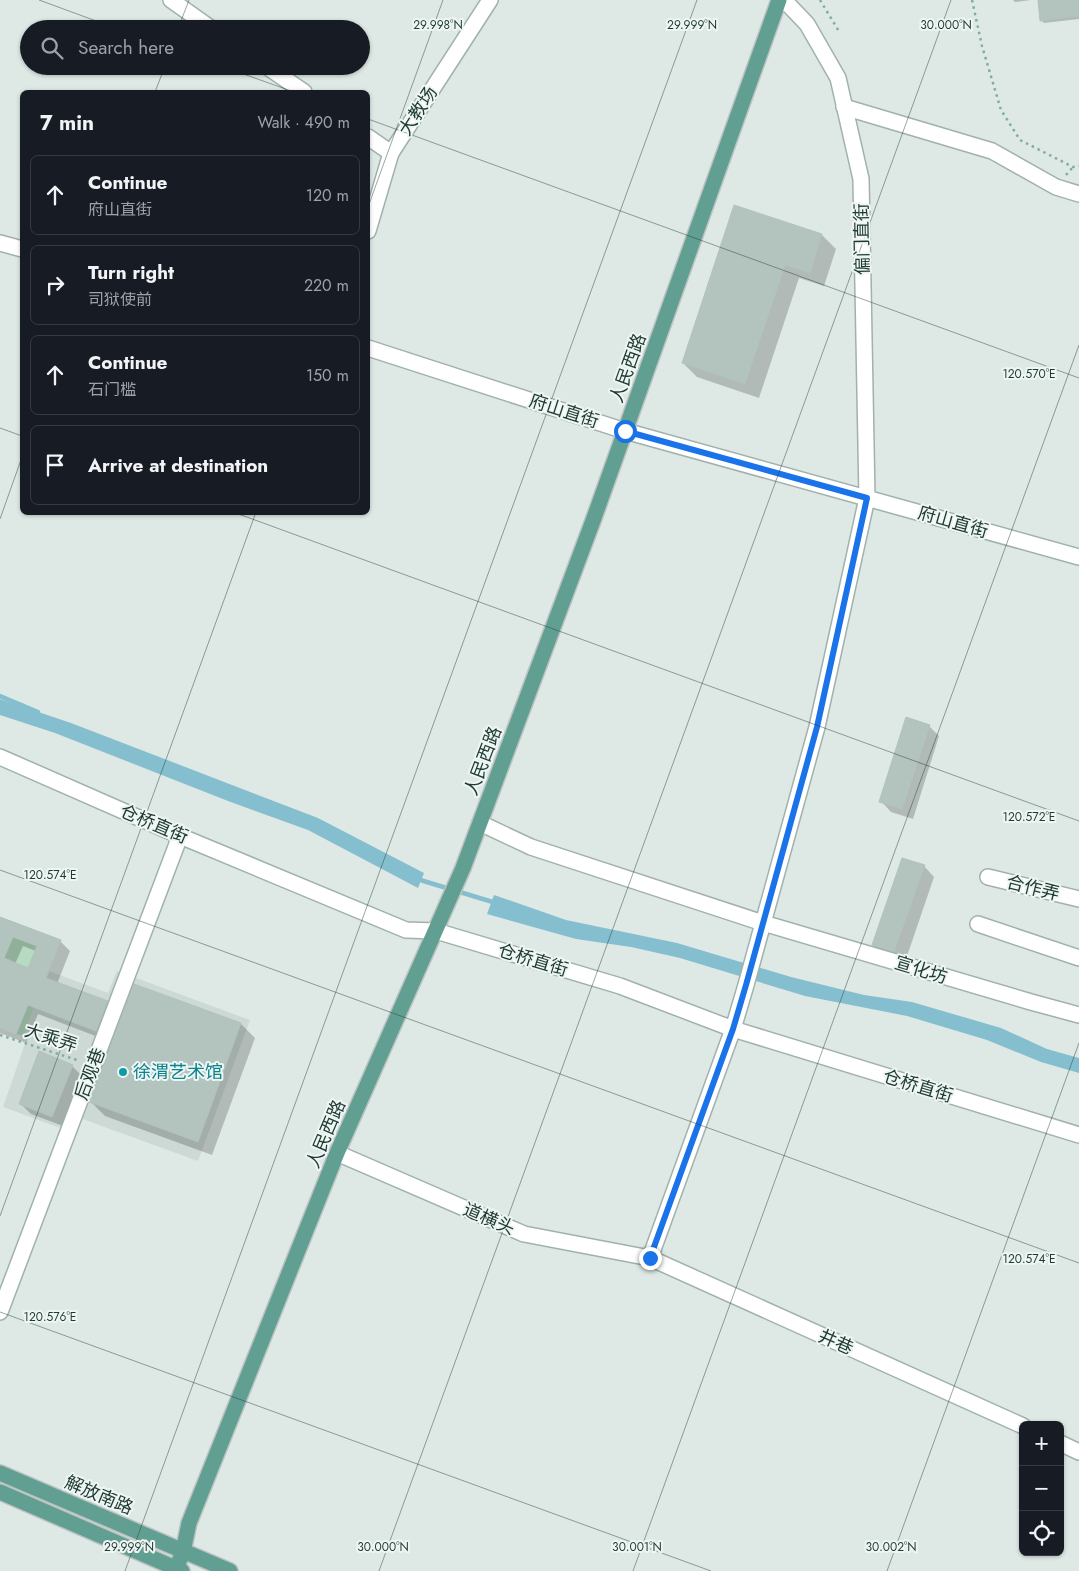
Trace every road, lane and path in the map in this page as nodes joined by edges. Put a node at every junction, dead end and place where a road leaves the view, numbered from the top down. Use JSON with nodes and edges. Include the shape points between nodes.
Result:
{"nodes":[{"id":1,"x":171,"y":0,"type":"edge"},
{"id":2,"x":490,"y":0,"type":"edge"},
{"id":3,"x":778,"y":0,"type":"edge"},
{"id":4,"x":784,"y":0,"type":"edge"},
{"id":5,"x":820,"y":0,"type":"edge"},
{"id":6,"x":972,"y":0,"type":"edge"},
{"id":7,"x":199,"y":20,"type":"edge"},
{"id":8,"x":840,"y":33,"type":"dead end"},
{"id":9,"x":279,"y":75,"type":"edge"},
{"id":10,"x":301,"y":90,"type":"edge"},
{"id":11,"x":844,"y":107,"type":"junction"},
{"id":12,"x":370,"y":138,"type":"edge"},
{"id":13,"x":391,"y":153,"type":"junction"},
{"id":14,"x":1079,"y":166,"type":"edge"},
{"id":15,"x":1079,"y":194,"type":"edge"},
{"id":16,"x":370,"y":224,"type":"edge"},
{"id":17,"x":0,"y":243,"type":"edge"},
{"id":18,"x":20,"y":248,"type":"edge"},
{"id":19,"x":370,"y":349,"type":"edge"},
{"id":20,"x":625,"y":431,"type":"junction"},
{"id":21,"x":867,"y":498,"type":"junction"},
{"id":22,"x":1079,"y":557,"type":"edge"},
{"id":23,"x":0,"y":757,"type":"edge"},
{"id":24,"x":480,"y":823,"type":"junction"},
{"id":25,"x":180,"y":836,"type":"junction"},
{"id":26,"x":988,"y":877,"type":"dead end"},
{"id":27,"x":1079,"y":899,"type":"edge"},
{"id":28,"x":763,"y":923,"type":"junction"},
{"id":29,"x":978,"y":924,"type":"dead end"},
{"id":30,"x":436,"y":930,"type":"junction"},
{"id":31,"x":1079,"y":958,"type":"edge"},
{"id":32,"x":1079,"y":1015,"type":"edge"},
{"id":33,"x":733,"y":1029,"type":"junction"},
{"id":34,"x":0,"y":1034,"type":"edge"},
{"id":35,"x":94,"y":1066,"type":"junction"},
{"id":36,"x":1079,"y":1135,"type":"edge"},
{"id":37,"x":337,"y":1153,"type":"junction"},
{"id":38,"x":650,"y":1258,"type":"junction"},
{"id":39,"x":0,"y":1312,"type":"edge"},
{"id":40,"x":1019,"y":1424,"type":"edge"},
{"id":41,"x":1064,"y":1445,"type":"edge"},
{"id":42,"x":1079,"y":1452,"type":"edge"},
{"id":43,"x":0,"y":1473,"type":"edge"},
{"id":44,"x":0,"y":1492,"type":"edge"},
{"id":45,"x":188,"y":1523,"type":"junction"},
{"id":46,"x":168,"y":1546,"type":"junction"},
{"id":47,"x":183,"y":1552,"type":"junction"},
{"id":48,"x":160,"y":1567,"type":"edge"},
{"id":49,"x":178,"y":1570,"type":"edge"},
{"id":50,"x":230,"y":1571,"type":"edge"}],
"edges":[{"from":1,"to":7,"type":"street"},
{"from":2,"to":13,"type":"street","name":"大教场"},
{"from":3,"to":20,"type":"main road","name":"人民西路"},
{"from":4,"to":11,"type":"street","name":"偏门直街","via":[[807,24],[838,78]]},
{"from":5,"to":8,"type":"path"},
{"from":6,"to":14,"type":"path","via":[[1001,110],[1020,140],[1073,167]]},
{"from":9,"to":10,"type":"street"},
{"from":11,"to":15,"type":"street","via":[[992,151],[1056,187]]},
{"from":11,"to":21,"type":"street","name":"偏门直街","via":[[861,179]]},
{"from":12,"to":13,"type":"street"},
{"from":13,"to":16,"type":"street","name":"大教场"},
{"from":17,"to":18,"type":"street"},
{"from":19,"to":20,"type":"street","name":"府山直街"},
{"from":20,"to":21,"type":"street","name":"府山直街"},
{"from":20,"to":24,"type":"main road","name":"人民西路"},
{"from":21,"to":22,"type":"street","name":"府山直街"},
{"from":21,"to":28,"type":"street","name":"偏门直街","via":[[817,727]]},
{"from":23,"to":25,"type":"street","name":"仓桥直街"},
{"from":24,"to":28,"type":"street","name":"宣化坊","via":[[531,847]]},
{"from":24,"to":30,"type":"main road","name":"人民西路"},
{"from":25,"to":30,"type":"street","name":"仓桥直街","via":[[406,930]]},
{"from":25,"to":35,"type":"street","name":"后观巷"},
{"from":26,"to":27,"type":"street","name":"合作弄"},
{"from":28,"to":32,"type":"street","name":"宣化坊"},
{"from":28,"to":33,"type":"street","name":"偏门直街"},
{"from":29,"to":31,"type":"street"},
{"from":30,"to":33,"type":"street","name":"仓桥直街","via":[[620,986]]},
{"from":30,"to":37,"type":"main road","name":"人民西路"},
{"from":33,"to":36,"type":"street","name":"仓桥直街"},
{"from":33,"to":38,"type":"street","name":"偏门直街"},
{"from":34,"to":35,"type":"path","name":"大乘弄"},
{"from":35,"to":39,"type":"street","name":"后观巷"},
{"from":37,"to":38,"type":"street","name":"道横头","via":[[524,1234]]},
{"from":37,"to":45,"type":"main road","name":"人民西路"},
{"from":38,"to":40,"type":"street","name":"井巷"},
{"from":41,"to":42,"type":"street"},
{"from":43,"to":46,"type":"main road","name":"解放南路"},
{"from":44,"to":48,"type":"main road","name":"解放南路"},
{"from":45,"to":46,"type":"main road"},
{"from":45,"to":47,"type":"main road"},
{"from":46,"to":47,"type":"main road","name":"解放南路"},
{"from":46,"to":48,"type":"main road"},
{"from":47,"to":49,"type":"main road"},
{"from":47,"to":50,"type":"main road","name":"解放南路"},
{"from":48,"to":49,"type":"main road","name":"解放南路"}]}
